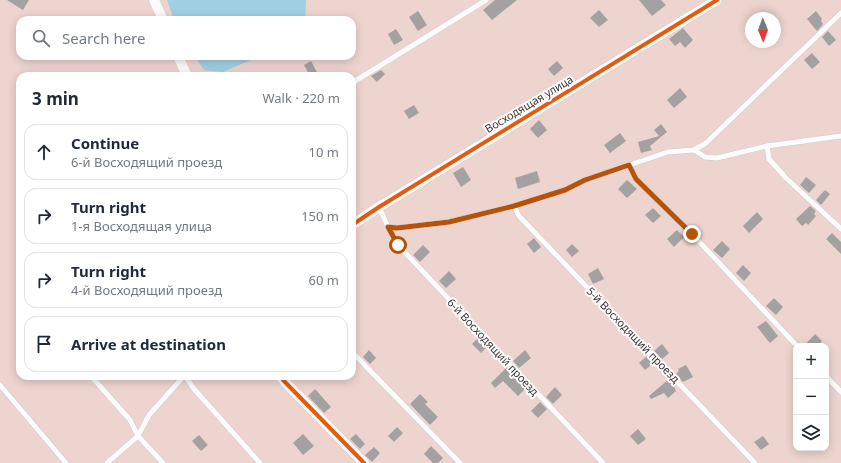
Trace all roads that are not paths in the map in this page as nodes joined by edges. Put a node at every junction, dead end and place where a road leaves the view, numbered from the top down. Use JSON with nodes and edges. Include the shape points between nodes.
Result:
{"nodes":[{"id":1,"x":154,"y":0,"type":"edge"},
{"id":2,"x":486,"y":0,"type":"edge"},
{"id":3,"x":717,"y":0,"type":"edge"},
{"id":4,"x":841,"y":13,"type":"edge"},
{"id":5,"x":161,"y":16,"type":"edge"},
{"id":6,"x":180,"y":60,"type":"edge"},
{"id":7,"x":185,"y":72,"type":"edge"},
{"id":8,"x":356,"y":81,"type":"edge"},
{"id":9,"x":841,"y":136,"type":"edge"},
{"id":10,"x":767,"y":146,"type":"junction"},
{"id":11,"x":694,"y":150,"type":"junction"},
{"id":12,"x":629,"y":165,"type":"junction"},
{"id":13,"x":514,"y":206,"type":"junction"},
{"id":14,"x":378,"y":207,"type":"junction"},
{"id":15,"x":356,"y":222,"type":"edge"},
{"id":16,"x":388,"y":227,"type":"junction"},
{"id":17,"x":841,"y":229,"type":"edge"},
{"id":18,"x":794,"y":343,"type":"edge"},
{"id":19,"x":356,"y":356,"type":"edge"},
{"id":20,"x":829,"y":379,"type":"edge"},
{"id":21,"x":95,"y":380,"type":"edge"},
{"id":22,"x":181,"y":380,"type":"edge"},
{"id":23,"x":188,"y":380,"type":"edge"},
{"id":24,"x":283,"y":380,"type":"edge"},
{"id":25,"x":0,"y":385,"type":"edge"},
{"id":26,"x":841,"y":392,"type":"edge"},
{"id":27,"x":138,"y":436,"type":"junction"},
{"id":28,"x":66,"y":463,"type":"edge"},
{"id":29,"x":107,"y":463,"type":"edge"},
{"id":30,"x":163,"y":463,"type":"edge"},
{"id":31,"x":260,"y":463,"type":"edge"},
{"id":32,"x":364,"y":463,"type":"edge"},
{"id":33,"x":460,"y":463,"type":"edge"},
{"id":34,"x":603,"y":463,"type":"edge"},
{"id":35,"x":755,"y":463,"type":"edge"}],
"edges":[{"from":1,"to":5,"type":"street"},
{"from":2,"to":8,"type":"lane"},
{"from":3,"to":14,"type":"street","name":"Восходящая улица"},
{"from":4,"to":11,"type":"lane","via":[[706,143]]},
{"from":6,"to":7,"type":"street"},
{"from":9,"to":10,"type":"lane"},
{"from":10,"to":11,"type":"lane","via":[[717,158],[705,157]]},
{"from":10,"to":17,"type":"lane","via":[[769,158],[786,178]]},
{"from":11,"to":12,"type":"lane","via":[[668,152]]},
{"from":12,"to":13,"type":"lane","via":[[585,180],[565,190]]},
{"from":12,"to":18,"type":"lane","via":[[636,179],[692,234]]},
{"from":13,"to":16,"type":"lane","via":[[449,222]]},
{"from":13,"to":35,"type":"lane","name":"5-й Восходящий проезд","via":[[519,216]]},
{"from":14,"to":15,"type":"street","name":"Восходящая улица"},
{"from":14,"to":16,"type":"lane","name":"6-й Восходящий проезд"},
{"from":16,"to":34,"type":"lane","name":"6-й Восходящий проезд","via":[[398,245]]},
{"from":19,"to":33,"type":"lane"},
{"from":20,"to":26,"type":"lane"},
{"from":21,"to":27,"type":"lane","via":[[130,420]]},
{"from":22,"to":27,"type":"lane","via":[[149,415]]},
{"from":23,"to":31,"type":"lane"},
{"from":24,"to":32,"type":"street"},
{"from":25,"to":28,"type":"lane"},
{"from":27,"to":29,"type":"lane"},
{"from":27,"to":30,"type":"lane"}]}
